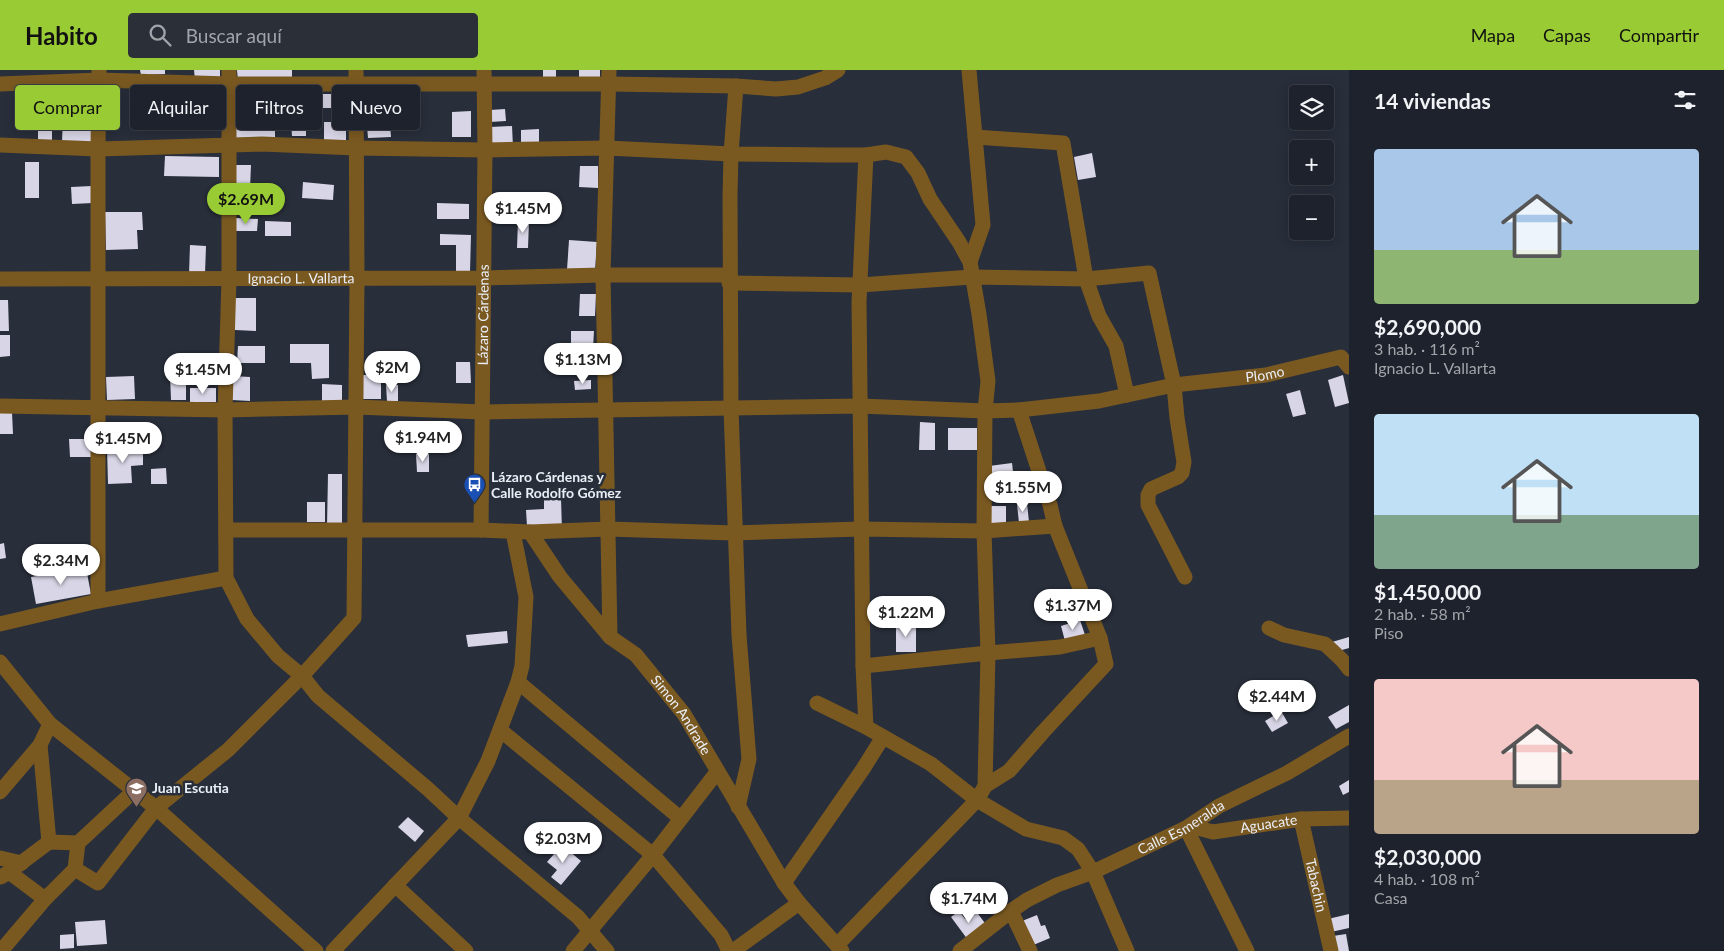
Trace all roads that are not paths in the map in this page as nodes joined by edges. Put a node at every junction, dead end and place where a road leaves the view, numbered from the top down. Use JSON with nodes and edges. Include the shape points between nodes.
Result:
{"nodes":[{"id":1,"x":838,"y":70,"type":"edge"},
{"id":2,"x":970,"y":70,"type":"edge"},
{"id":3,"x":99,"y":75,"type":"edge"},
{"id":4,"x":229,"y":77,"type":"edge"},
{"id":5,"x":356,"y":77,"type":"edge"},
{"id":6,"x":484,"y":77,"type":"edge"},
{"id":7,"x":609,"y":77,"type":"edge"},
{"id":8,"x":0,"y":84,"type":"edge"},
{"id":9,"x":736,"y":86,"type":"junction"},
{"id":10,"x":975,"y":137,"type":"junction"},
{"id":11,"x":229,"y":144,"type":"junction"},
{"id":12,"x":0,"y":145,"type":"edge"},
{"id":13,"x":356,"y":148,"type":"junction"},
{"id":14,"x":607,"y":148,"type":"junction"},
{"id":15,"x":98,"y":149,"type":"junction"},
{"id":16,"x":485,"y":150,"type":"junction"},
{"id":17,"x":731,"y":154,"type":"junction"},
{"id":18,"x":866,"y":154,"type":"junction"},
{"id":19,"x":971,"y":269,"type":"junction"},
{"id":20,"x":603,"y":275,"type":"junction"},
{"id":21,"x":484,"y":278,"type":"junction"},
{"id":22,"x":1086,"y":278,"type":"junction"},
{"id":23,"x":0,"y":279,"type":"edge"},
{"id":24,"x":229,"y":279,"type":"junction"},
{"id":25,"x":357,"y":279,"type":"junction"},
{"id":26,"x":730,"y":279,"type":"junction"},
{"id":27,"x":98,"y":280,"type":"junction"},
{"id":28,"x":860,"y":285,"type":"junction"},
{"id":29,"x":1349,"y":367,"type":"edge"},
{"id":30,"x":1174,"y":386,"type":"junction"},
{"id":31,"x":1127,"y":396,"type":"junction"},
{"id":32,"x":0,"y":406,"type":"edge"},
{"id":33,"x":860,"y":406,"type":"junction"},
{"id":34,"x":98,"y":407,"type":"junction"},
{"id":35,"x":356,"y":407,"type":"junction"},
{"id":36,"x":731,"y":408,"type":"junction"},
{"id":37,"x":225,"y":410,"type":"junction"},
{"id":38,"x":1019,"y":410,"type":"junction"},
{"id":39,"x":605,"y":411,"type":"junction"},
{"id":40,"x":986,"y":411,"type":"junction"},
{"id":41,"x":483,"y":412,"type":"junction"},
{"id":42,"x":1055,"y":526,"type":"junction"},
{"id":43,"x":608,"y":529,"type":"junction"},
{"id":44,"x":861,"y":529,"type":"junction"},
{"id":45,"x":226,"y":530,"type":"junction"},
{"id":46,"x":356,"y":530,"type":"junction"},
{"id":47,"x":481,"y":530,"type":"junction"},
{"id":48,"x":984,"y":531,"type":"junction"},
{"id":49,"x":513,"y":532,"type":"junction"},
{"id":50,"x":530,"y":532,"type":"junction"},
{"id":51,"x":734,"y":533,"type":"junction"},
{"id":52,"x":1185,"y":577,"type":"dead end"},
{"id":53,"x":226,"y":578,"type":"junction"},
{"id":54,"x":98,"y":601,"type":"junction"},
{"id":55,"x":0,"y":624,"type":"edge"},
{"id":56,"x":1269,"y":628,"type":"dead end"},
{"id":57,"x":610,"y":637,"type":"junction"},
{"id":58,"x":1100,"y":638,"type":"junction"},
{"id":59,"x":988,"y":653,"type":"junction"},
{"id":60,"x":0,"y":662,"type":"edge"},
{"id":61,"x":863,"y":666,"type":"junction"},
{"id":62,"x":1349,"y":670,"type":"edge"},
{"id":63,"x":302,"y":676,"type":"junction"},
{"id":64,"x":518,"y":682,"type":"junction"},
{"id":65,"x":817,"y":703,"type":"dead end"},
{"id":66,"x":50,"y":724,"type":"junction"},
{"id":67,"x":866,"y":727,"type":"junction"},
{"id":68,"x":500,"y":730,"type":"junction"},
{"id":69,"x":1349,"y":736,"type":"edge"},
{"id":70,"x":883,"y":737,"type":"junction"},
{"id":71,"x":40,"y":745,"type":"junction"},
{"id":72,"x":717,"y":772,"type":"junction"},
{"id":73,"x":984,"y":786,"type":"junction"},
{"id":74,"x":135,"y":790,"type":"junction"},
{"id":75,"x":0,"y":792,"type":"edge"},
{"id":76,"x":977,"y":800,"type":"junction"},
{"id":77,"x":738,"y":806,"type":"junction"},
{"id":78,"x":156,"y":808,"type":"junction"},
{"id":79,"x":459,"y":818,"type":"junction"},
{"id":80,"x":680,"y":818,"type":"junction"},
{"id":81,"x":1349,"y":818,"type":"edge"},
{"id":82,"x":1301,"y":819,"type":"junction"},
{"id":83,"x":1188,"y":827,"type":"junction"},
{"id":84,"x":50,"y":842,"type":"junction"},
{"id":85,"x":78,"y":843,"type":"junction"},
{"id":86,"x":653,"y":854,"type":"junction"},
{"id":87,"x":0,"y":858,"type":"edge"},
{"id":88,"x":22,"y":863,"type":"junction"},
{"id":89,"x":75,"y":869,"type":"junction"},
{"id":90,"x":1093,"y":872,"type":"junction"},
{"id":91,"x":4,"y":875,"type":"edge"},
{"id":92,"x":784,"y":883,"type":"junction"},
{"id":93,"x":395,"y":884,"type":"junction"},
{"id":94,"x":45,"y":899,"type":"junction"},
{"id":95,"x":799,"y":903,"type":"junction"},
{"id":96,"x":1011,"y":911,"type":"junction"},
{"id":97,"x":590,"y":929,"type":"junction"},
{"id":98,"x":839,"y":948,"type":"edge"},
{"id":99,"x":1,"y":951,"type":"edge"},
{"id":100,"x":316,"y":951,"type":"edge"},
{"id":101,"x":333,"y":951,"type":"edge"},
{"id":102,"x":466,"y":951,"type":"edge"},
{"id":103,"x":573,"y":951,"type":"edge"},
{"id":104,"x":607,"y":951,"type":"edge"},
{"id":105,"x":729,"y":951,"type":"edge"},
{"id":106,"x":733,"y":951,"type":"edge"},
{"id":107,"x":960,"y":951,"type":"edge"},
{"id":108,"x":1030,"y":951,"type":"edge"},
{"id":109,"x":1127,"y":951,"type":"edge"},
{"id":110,"x":1247,"y":951,"type":"edge"},
{"id":111,"x":1331,"y":951,"type":"edge"}],
"edges":[{"from":1,"to":9,"type":"street","via":[[798,87]]},
{"from":2,"to":10,"type":"street"},
{"from":3,"to":4,"type":"street"},
{"from":3,"to":8,"type":"street"},
{"from":3,"to":15,"type":"street"},
{"from":4,"to":5,"type":"street"},
{"from":4,"to":11,"type":"street"},
{"from":5,"to":6,"type":"street","via":[[430,83]]},
{"from":5,"to":13,"type":"street"},
{"from":6,"to":7,"type":"street"},
{"from":6,"to":16,"type":"street","name":"Lázaro Cárdenas"},
{"from":7,"to":9,"type":"street"},
{"from":7,"to":14,"type":"street"},
{"from":9,"to":17,"type":"street"},
{"from":10,"to":19,"type":"street","via":[[983,225]]},
{"from":10,"to":22,"type":"street","via":[[1062,144]]},
{"from":11,"to":13,"type":"street"},
{"from":11,"to":15,"type":"street"},
{"from":11,"to":24,"type":"street"},
{"from":12,"to":15,"type":"street"},
{"from":13,"to":16,"type":"street"},
{"from":13,"to":25,"type":"street"},
{"from":14,"to":16,"type":"street"},
{"from":14,"to":17,"type":"street"},
{"from":14,"to":20,"type":"street"},
{"from":15,"to":27,"type":"street"},
{"from":16,"to":21,"type":"street","name":"Lázaro Cárdenas"},
{"from":17,"to":18,"type":"street"},
{"from":17,"to":26,"type":"street"},
{"from":18,"to":19,"type":"street","via":[[886,152],[906,157],[959,242]]},
{"from":18,"to":28,"type":"street"},
{"from":19,"to":22,"type":"street","name":"Ignacio L. Vallarta"},
{"from":19,"to":28,"type":"street","name":"Ignacio L. Vallarta"},
{"from":19,"to":40,"type":"street","via":[[988,381]]},
{"from":20,"to":21,"type":"street","name":"Ignacio L. Vallarta"},
{"from":20,"to":26,"type":"street","name":"Ignacio L. Vallarta"},
{"from":20,"to":39,"type":"street"},
{"from":21,"to":25,"type":"street","name":"Ignacio L. Vallarta"},
{"from":21,"to":41,"type":"street","name":"Lázaro Cárdenas"},
{"from":22,"to":30,"type":"street","name":"Ignacio L. Vallarta","via":[[1149,273]]},
{"from":22,"to":31,"type":"street","via":[[1099,316],[1116,346]]},
{"from":23,"to":27,"type":"street","name":"Ignacio L. Vallarta"},
{"from":24,"to":25,"type":"street","name":"Ignacio L. Vallarta"},
{"from":24,"to":27,"type":"street","name":"Ignacio L. Vallarta"},
{"from":24,"to":37,"type":"street"},
{"from":25,"to":35,"type":"street"},
{"from":26,"to":28,"type":"street","name":"Ignacio L. Vallarta"},
{"from":26,"to":36,"type":"street"},
{"from":27,"to":34,"type":"street"},
{"from":28,"to":33,"type":"street"},
{"from":29,"to":30,"type":"street","name":"Plomo","via":[[1341,357],[1266,375]]},
{"from":30,"to":31,"type":"street"},
{"from":30,"to":52,"type":"street","via":[[1182,473],[1151,489],[1148,505]]},
{"from":31,"to":38,"type":"street"},
{"from":32,"to":34,"type":"street"},
{"from":33,"to":36,"type":"street"},
{"from":33,"to":40,"type":"street"},
{"from":33,"to":44,"type":"street"},
{"from":34,"to":37,"type":"street"},
{"from":34,"to":54,"type":"street"},
{"from":35,"to":37,"type":"street"},
{"from":35,"to":41,"type":"street"},
{"from":35,"to":46,"type":"street"},
{"from":36,"to":39,"type":"street"},
{"from":36,"to":51,"type":"street"},
{"from":37,"to":45,"type":"street"},
{"from":38,"to":40,"type":"street"},
{"from":38,"to":42,"type":"street"},
{"from":39,"to":41,"type":"street"},
{"from":39,"to":43,"type":"street"},
{"from":40,"to":48,"type":"street"},
{"from":41,"to":47,"type":"street","name":"Lázaro Cárdenas"},
{"from":42,"to":48,"type":"street"},
{"from":42,"to":58,"type":"street"},
{"from":43,"to":50,"type":"street"},
{"from":43,"to":51,"type":"street"},
{"from":43,"to":57,"type":"street"},
{"from":44,"to":48,"type":"street"},
{"from":44,"to":51,"type":"street"},
{"from":44,"to":61,"type":"street"},
{"from":45,"to":46,"type":"street"},
{"from":45,"to":53,"type":"street"},
{"from":46,"to":47,"type":"street"},
{"from":46,"to":63,"type":"street","via":[[354,618]]},
{"from":47,"to":49,"type":"street"},
{"from":48,"to":59,"type":"street"},
{"from":49,"to":50,"type":"street"},
{"from":49,"to":64,"type":"street","via":[[526,597]]},
{"from":50,"to":57,"type":"street","name":"Simon Andrade","via":[[560,576]]},
{"from":51,"to":77,"type":"street","via":[[750,759]]},
{"from":53,"to":54,"type":"street"},
{"from":53,"to":63,"type":"street","via":[[247,619],[278,656]]},
{"from":54,"to":55,"type":"street"},
{"from":56,"to":62,"type":"street","via":[[1284,635],[1327,639]]},
{"from":57,"to":72,"type":"street","name":"Simon Andrade","via":[[636,655],[684,714]]},
{"from":58,"to":59,"type":"street","via":[[1060,648]]},
{"from":58,"to":73,"type":"street","via":[[1106,664],[1009,771]]},
{"from":59,"to":61,"type":"street"},
{"from":59,"to":73,"type":"street"},
{"from":60,"to":66,"type":"street"},
{"from":61,"to":67,"type":"street"},
{"from":63,"to":78,"type":"street","via":[[228,750]]},
{"from":63,"to":79,"type":"street","via":[[318,696]]},
{"from":64,"to":68,"type":"street"},
{"from":64,"to":80,"type":"street"},
{"from":65,"to":67,"type":"street"},
{"from":66,"to":71,"type":"street"},
{"from":66,"to":74,"type":"street"},
{"from":67,"to":70,"type":"street"},
{"from":68,"to":79,"type":"street"},
{"from":68,"to":86,"type":"street"},
{"from":69,"to":83,"type":"street","name":"Calle Esmeralda","via":[[1287,773],[1219,806]]},
{"from":70,"to":76,"type":"street","via":[[931,764]]},
{"from":70,"to":92,"type":"street"},
{"from":71,"to":75,"type":"street"},
{"from":71,"to":84,"type":"street"},
{"from":72,"to":77,"type":"street","name":"Simon Andrade"},
{"from":72,"to":80,"type":"street"},
{"from":73,"to":76,"type":"street"},
{"from":74,"to":78,"type":"street"},
{"from":74,"to":85,"type":"street"},
{"from":76,"to":90,"type":"street","via":[[1026,829],[1063,838],[1078,849]]},
{"from":76,"to":98,"type":"street"},
{"from":77,"to":92,"type":"street","name":"Simon Andrade"},
{"from":78,"to":89,"type":"street","via":[[98,883]]},
{"from":78,"to":100,"type":"street"},
{"from":79,"to":93,"type":"street"},
{"from":79,"to":97,"type":"street"},
{"from":80,"to":86,"type":"street"},
{"from":81,"to":82,"type":"street","name":"Aguacate"},
{"from":82,"to":83,"type":"street","name":"Aguacate","via":[[1213,832]]},
{"from":82,"to":111,"type":"street","name":"Tabachin"},
{"from":83,"to":90,"type":"street","name":"Calle Esmeralda"},
{"from":83,"to":110,"type":"street"},
{"from":84,"to":85,"type":"street"},
{"from":84,"to":88,"type":"street"},
{"from":85,"to":89,"type":"street"},
{"from":86,"to":97,"type":"street"},
{"from":86,"to":105,"type":"street","via":[[720,935]]},
{"from":87,"to":88,"type":"street"},
{"from":88,"to":91,"type":"street"},
{"from":89,"to":94,"type":"street"},
{"from":90,"to":96,"type":"street","name":"Calle Esmeralda","via":[[1057,885]]},
{"from":90,"to":109,"type":"street"},
{"from":91,"to":94,"type":"street"},
{"from":92,"to":95,"type":"street","name":"Simon Andrade"},
{"from":93,"to":101,"type":"street"},
{"from":93,"to":102,"type":"street"},
{"from":94,"to":99,"type":"street"},
{"from":95,"to":98,"type":"street","name":"Simon Andrade"},
{"from":95,"to":106,"type":"street"},
{"from":96,"to":107,"type":"street","name":"Calle Esmeralda"},
{"from":96,"to":108,"type":"street"},
{"from":97,"to":103,"type":"street"},
{"from":97,"to":104,"type":"street"}]}
